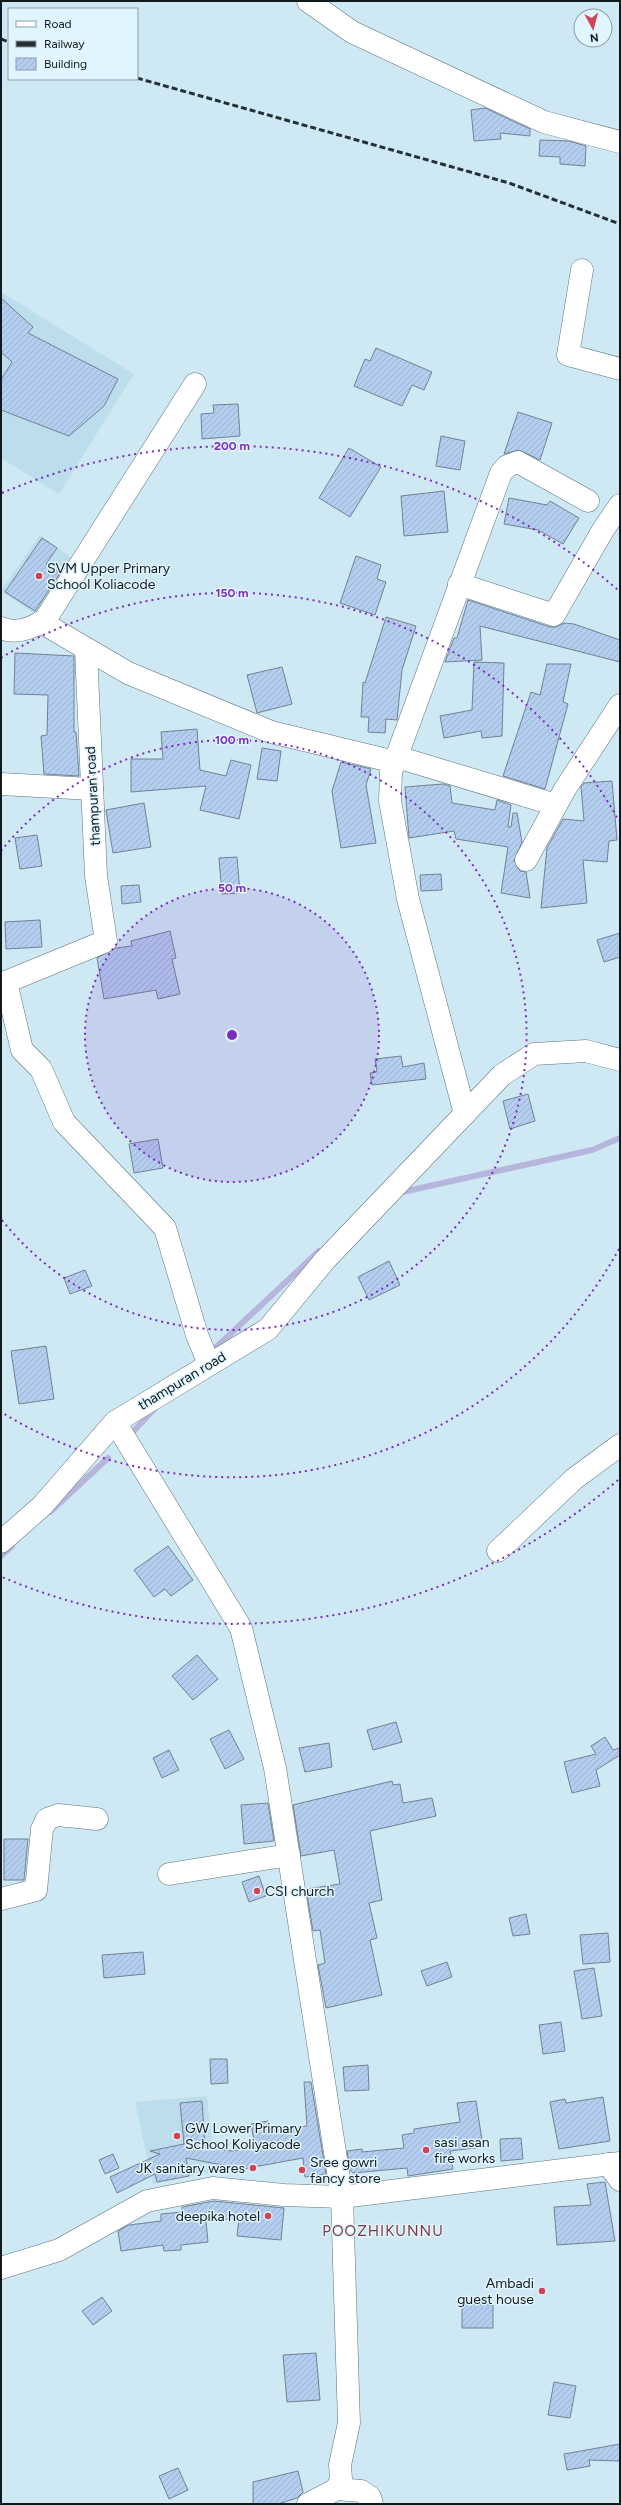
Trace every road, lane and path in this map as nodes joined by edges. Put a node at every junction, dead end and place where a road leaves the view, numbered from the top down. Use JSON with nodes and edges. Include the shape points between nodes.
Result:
{"nodes":[{"id":1,"x":308,"y":1,"type":"edge"},
{"id":2,"x":620,"y":142,"type":"edge"},
{"id":3,"x":582,"y":270,"type":"dead end"},
{"id":4,"x":620,"y":368,"type":"edge"},
{"id":5,"x":195,"y":384,"type":"dead end"},
{"id":6,"x":588,"y":500,"type":"dead end"},
{"id":7,"x":620,"y":505,"type":"edge"},
{"id":8,"x":459,"y":584,"type":"junction"},
{"id":9,"x":41,"y":622,"type":"junction"},
{"id":10,"x":1,"y":628,"type":"edge"},
{"id":11,"x":86,"y":650,"type":"junction"},
{"id":12,"x":620,"y":705,"type":"edge"},
{"id":13,"x":396,"y":760,"type":"junction"},
{"id":14,"x":1,"y":784,"type":"edge"},
{"id":15,"x":92,"y":789,"type":"junction"},
{"id":16,"x":556,"y":805,"type":"junction"},
{"id":17,"x":526,"y":860,"type":"dead end"},
{"id":18,"x":620,"y":1060,"type":"edge"},
{"id":19,"x":465,"y":1114,"type":"junction"},
{"id":20,"x":206,"y":1357,"type":"junction"},
{"id":21,"x":114,"y":1422,"type":"junction"},
{"id":22,"x":620,"y":1445,"type":"edge"},
{"id":23,"x":1,"y":1542,"type":"edge"},
{"id":24,"x":498,"y":1551,"type":"dead end"},
{"id":25,"x":97,"y":1819,"type":"dead end"},
{"id":26,"x":289,"y":1855,"type":"junction"},
{"id":27,"x":169,"y":1874,"type":"dead end"},
{"id":28,"x":1,"y":1900,"type":"edge"},
{"id":29,"x":616,"y":2169,"type":"edge"},
{"id":30,"x":342,"y":2197,"type":"junction"},
{"id":31,"x":1,"y":2268,"type":"edge"},
{"id":32,"x":337,"y":2489,"type":"junction"},
{"id":33,"x":308,"y":2504,"type":"edge"},
{"id":34,"x":372,"y":2504,"type":"edge"}],
"edges":[{"from":1,"to":2,"type":"street","via":[[352,32],[544,122]]},
{"from":3,"to":4,"type":"street","via":[[568,355]]},
{"from":5,"to":9,"type":"street","via":[[45,620]]},
{"from":6,"to":8,"type":"street","via":[[518,462],[507,466],[501,473]]},
{"from":7,"to":8,"type":"street","via":[[554,615]]},
{"from":8,"to":13,"type":"street"},
{"from":9,"to":10,"type":"street","via":[[29,629]]},
{"from":9,"to":11,"type":"street"},
{"from":11,"to":13,"type":"street","via":[[128,673],[271,732]]},
{"from":11,"to":15,"type":"street","name":"thampuran road"},
{"from":12,"to":16,"type":"street"},
{"from":13,"to":16,"type":"street"},
{"from":13,"to":19,"type":"street","via":[[392,772],[390,801],[408,899]]},
{"from":14,"to":15,"type":"street"},
{"from":15,"to":20,"type":"street","name":"thampuran road","via":[[96,876],[106,941],[6,982],[22,1050],[41,1069],[64,1122],[165,1228]]},
{"from":16,"to":17,"type":"street"},
{"from":18,"to":19,"type":"street","name":"thampuran road","via":[[586,1051],[534,1054],[502,1075]]},
{"from":19,"to":20,"type":"street","name":"thampuran road","via":[[324,1260],[268,1329]]},
{"from":20,"to":21,"type":"street","name":"thampuran road","via":[[151,1400]]},
{"from":21,"to":23,"type":"street","name":"thampuran road","via":[[42,1506]]},
{"from":21,"to":26,"type":"street","via":[[241,1628],[275,1768]]},
{"from":22,"to":24,"type":"street","via":[[574,1479]]},
{"from":25,"to":28,"type":"street","via":[[58,1815],[47,1819],[42,1829],[36,1890]]},
{"from":26,"to":27,"type":"street"},
{"from":26,"to":30,"type":"street"},
{"from":29,"to":30,"type":"street"},
{"from":30,"to":31,"type":"street","via":[[213,2188],[147,2201],[58,2250]]},
{"from":30,"to":32,"type":"street","via":[[349,2423],[341,2459],[341,2479]]},
{"from":32,"to":33,"type":"street"},
{"from":32,"to":34,"type":"street","via":[[361,2491],[370,2497]]}]}
